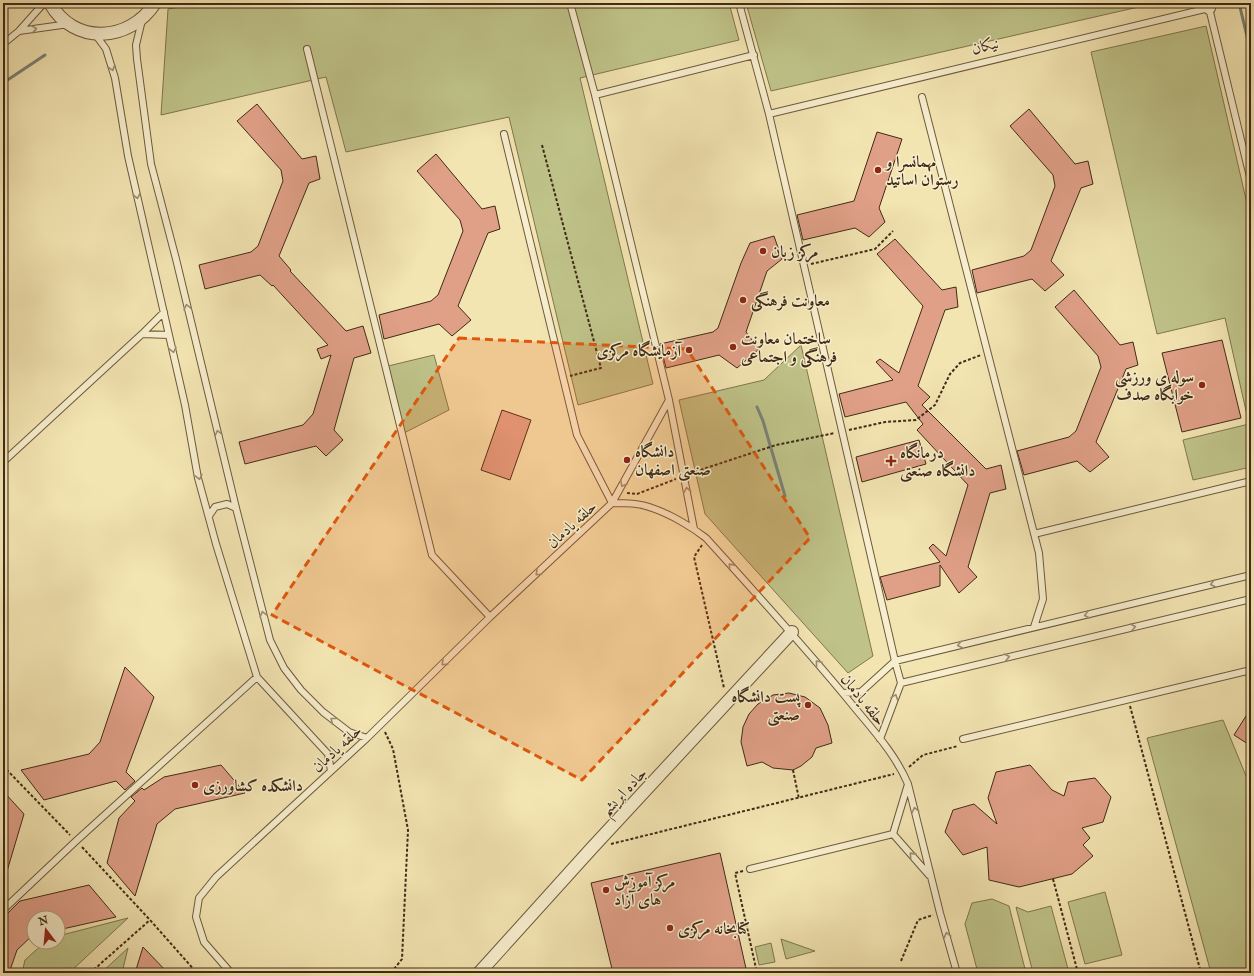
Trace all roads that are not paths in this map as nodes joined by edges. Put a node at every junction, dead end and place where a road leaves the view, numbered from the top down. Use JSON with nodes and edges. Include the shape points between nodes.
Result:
{"nodes":[{"id":1,"x":44,"y":3,"type":"edge"},
{"id":2,"x":50,"y":3,"type":"edge"},
{"id":3,"x":155,"y":3,"type":"edge"},
{"id":4,"x":570,"y":3,"type":"edge"},
{"id":5,"x":739,"y":3,"type":"edge"},
{"id":6,"x":1208,"y":5,"type":"edge"},
{"id":7,"x":142,"y":19,"type":"junction"},
{"id":8,"x":69,"y":24,"type":"junction"},
{"id":9,"x":19,"y":31,"type":"junction"},
{"id":10,"x":95,"y":34,"type":"junction"},
{"id":11,"x":3,"y":44,"type":"edge"},
{"id":12,"x":307,"y":49,"type":"dead end"},
{"id":13,"x":754,"y":55,"type":"junction"},
{"id":14,"x":595,"y":95,"type":"junction"},
{"id":15,"x":922,"y":97,"type":"dead end"},
{"id":16,"x":769,"y":114,"type":"junction"},
{"id":17,"x":504,"y":134,"type":"dead end"},
{"id":18,"x":1251,"y":181,"type":"edge"},
{"id":19,"x":164,"y":312,"type":"junction"},
{"id":20,"x":142,"y":334,"type":"junction"},
{"id":21,"x":169,"y":335,"type":"junction"},
{"id":22,"x":669,"y":400,"type":"junction"},
{"id":23,"x":3,"y":462,"type":"edge"},
{"id":24,"x":1251,"y":481,"type":"edge"},
{"id":25,"x":612,"y":503,"type":"junction"},
{"id":26,"x":236,"y":508,"type":"junction"},
{"id":27,"x":209,"y":516,"type":"junction"},
{"id":28,"x":694,"y":529,"type":"junction"},
{"id":29,"x":1034,"y":534,"type":"junction"},
{"id":30,"x":1251,"y":575,"type":"edge"},
{"id":31,"x":1251,"y":599,"type":"edge"},
{"id":32,"x":490,"y":617,"type":"junction"},
{"id":33,"x":1034,"y":627,"type":"junction"},
{"id":34,"x":792,"y":632,"type":"junction"},
{"id":35,"x":895,"y":661,"type":"junction"},
{"id":36,"x":1251,"y":670,"type":"edge"},
{"id":37,"x":257,"y":677,"type":"junction"},
{"id":38,"x":901,"y":682,"type":"junction"},
{"id":39,"x":843,"y":693,"type":"junction"},
{"id":40,"x":367,"y":738,"type":"junction"},
{"id":41,"x":880,"y":739,"type":"junction"},
{"id":42,"x":963,"y":739,"type":"road end"},
{"id":43,"x":331,"y":771,"type":"junction"},
{"id":44,"x":908,"y":784,"type":"junction"},
{"id":45,"x":893,"y":834,"type":"junction"},
{"id":46,"x":750,"y":869,"type":"road end"},
{"id":47,"x":931,"y":876,"type":"junction"},
{"id":48,"x":3,"y":910,"type":"edge"},
{"id":49,"x":231,"y":973,"type":"edge"},
{"id":50,"x":480,"y":973,"type":"edge"},
{"id":51,"x":957,"y":973,"type":"edge"}],
"edges":[{"from":1,"to":9,"type":"lane"},
{"from":2,"to":8,"type":"street"},
{"from":3,"to":7,"type":"street"},
{"from":4,"to":14,"type":"lane"},
{"from":5,"to":13,"type":"lane"},
{"from":6,"to":16,"type":"lane","name":"نیکان"},
{"from":6,"to":18,"type":"lane","name":"نیکان"},
{"from":7,"to":10,"type":"street","via":[[128,28],[112,33]]},
{"from":26,"to":7,"type":"lane","one_way":true,"via":[[151,164],[136,44]]},
{"from":9,"to":8,"type":"lane","one_way":true},
{"from":8,"to":10,"type":"street"},
{"from":9,"to":11,"type":"lane"},
{"from":10,"to":19,"type":"lane","one_way":true,"via":[[106,49],[115,78],[128,156]]},
{"from":12,"to":32,"type":"lane","via":[[432,555]]},
{"from":13,"to":14,"type":"lane"},
{"from":13,"to":16,"type":"lane"},
{"from":14,"to":22,"type":"lane"},
{"from":15,"to":29,"type":"lane"},
{"from":16,"to":35,"type":"lane"},
{"from":17,"to":25,"type":"lane","via":[[576,435]]},
{"from":19,"to":20,"type":"lane"},
{"from":19,"to":21,"type":"lane"},
{"from":20,"to":21,"type":"lane"},
{"from":20,"to":23,"type":"lane"},
{"from":21,"to":27,"type":"lane","one_way":true,"via":[[198,478]]},
{"from":22,"to":25,"type":"lane","one_way":true},
{"from":28,"to":22,"type":"lane","one_way":true},
{"from":24,"to":29,"type":"lane"},
{"from":25,"to":28,"type":"lane","name":"حلقه یادمان","via":[[651,508]]},
{"from":25,"to":32,"type":"lane","name":"حلقه یادمان","one_way":true},
{"from":26,"to":27,"type":"lane","via":[[227,504],[216,507]]},
{"from":40,"to":26,"type":"lane","one_way":true,"via":[[349,732],[323,712],[284,668],[270,640]]},
{"from":27,"to":37,"type":"lane"},
{"from":34,"to":28,"type":"lane","name":"حلقه یادمان","one_way":true,"via":[[706,538]]},
{"from":29,"to":33,"type":"lane","via":[[1039,553],[1043,599]]},
{"from":30,"to":33,"type":"lane","one_way":true},
{"from":38,"to":31,"type":"lane","one_way":true},
{"from":32,"to":40,"type":"lane","name":"حلقه یادمان","one_way":true},
{"from":33,"to":35,"type":"lane","one_way":true},
{"from":39,"to":34,"type":"lane","name":"حلقه یادمان","one_way":true},
{"from":34,"to":50,"type":"street","name":"جاده ابریشم"},
{"from":35,"to":38,"type":"lane"},
{"from":35,"to":39,"type":"lane","via":[[861,692]]},
{"from":36,"to":42,"type":"lane"},
{"from":37,"to":43,"type":"lane","via":[[328,754]]},
{"from":37,"to":48,"type":"lane"},
{"from":41,"to":38,"type":"lane","one_way":true},
{"from":39,"to":41,"type":"lane","name":"حلقه یادمان"},
{"from":40,"to":43,"type":"lane","name":"حلقه یادمان"},
{"from":41,"to":44,"type":"lane","name":"حلقه یادمان","via":[[903,772]]},
{"from":43,"to":49,"type":"lane","name":"حلقه یادمان","via":[[216,877],[199,898],[196,917],[204,942]]},
{"from":44,"to":45,"type":"lane"},
{"from":47,"to":44,"type":"lane","name":"حلقه یادمان","one_way":true},
{"from":45,"to":46,"type":"lane"},
{"from":47,"to":45,"type":"lane","one_way":true},
{"from":51,"to":47,"type":"lane","name":"حلقه یادمان","one_way":true}]}
